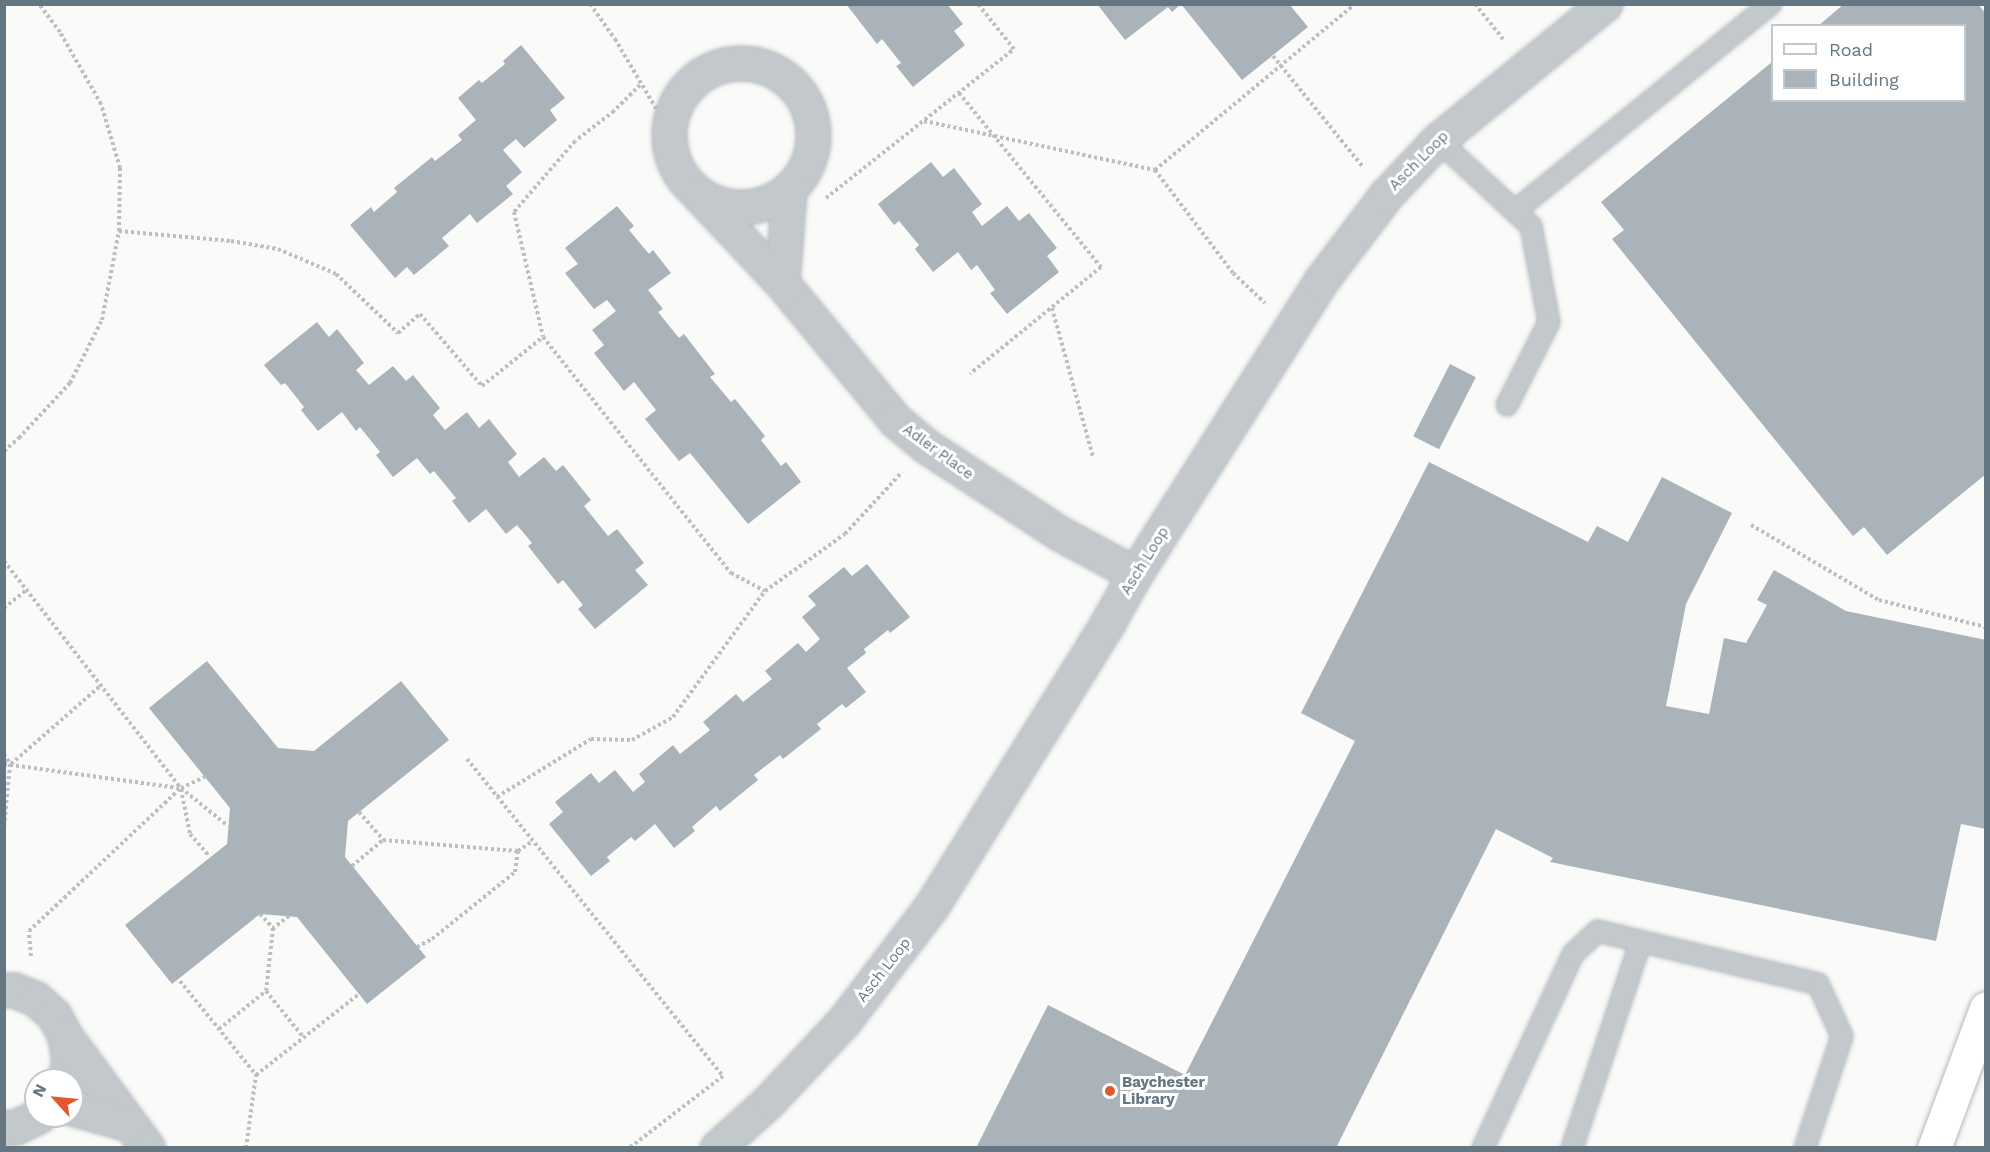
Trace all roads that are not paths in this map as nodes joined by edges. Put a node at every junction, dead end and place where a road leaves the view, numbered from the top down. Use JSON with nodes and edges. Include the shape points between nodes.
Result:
{"nodes":[{"id":1,"x":1605,"y":4,"type":"edge"},
{"id":2,"x":1771,"y":4,"type":"edge"},
{"id":3,"x":1438,"y":140,"type":"junction"},
{"id":4,"x":789,"y":190,"type":"junction"},
{"id":5,"x":698,"y":194,"type":"junction"},
{"id":6,"x":1515,"y":211,"type":"junction"},
{"id":7,"x":782,"y":283,"type":"junction"},
{"id":8,"x":1507,"y":405,"type":"dead end"},
{"id":9,"x":1135,"y":574,"type":"junction"},
{"id":10,"x":1641,"y":941,"type":"junction"},
{"id":11,"x":4,"y":990,"type":"edge"},
{"id":12,"x":1986,"y":1008,"type":"edge"},
{"id":13,"x":65,"y":1036,"type":"junction"},
{"id":14,"x":67,"y":1068,"type":"edge"},
{"id":15,"x":84,"y":1113,"type":"edge"},
{"id":16,"x":24,"y":1123,"type":"edge"},
{"id":17,"x":4,"y":1128,"type":"edge"},
{"id":18,"x":139,"y":1136,"type":"edge"},
{"id":19,"x":717,"y":1148,"type":"edge"},
{"id":20,"x":1483,"y":1148,"type":"edge"},
{"id":21,"x":1572,"y":1148,"type":"edge"},
{"id":22,"x":1805,"y":1148,"type":"edge"},
{"id":23,"x":1934,"y":1148,"type":"edge"}],
"edges":[{"from":1,"to":3,"type":"street","name":"Asch Loop"},
{"from":2,"to":6,"type":"lane"},
{"from":3,"to":6,"type":"lane"},
{"from":3,"to":9,"type":"street","name":"Asch Loop","via":[[1386,195],[1320,282]]},
{"from":4,"to":5,"type":"street","name":"Adler Place","via":[[768,202],[745,208],[720,205]]},
{"from":4,"to":5,"type":"street","name":"Adler Place","via":[[804,173],[812,151],[814,128],[808,105],[795,86],[777,72],[755,63],[732,63],[709,70],[689,85],[675,105],[668,129],[681,177]]},
{"from":4,"to":7,"type":"street"},
{"from":5,"to":7,"type":"street","name":"Adler Place"},
{"from":6,"to":8,"type":"lane","via":[[1531,226],[1549,322]]},
{"from":7,"to":9,"type":"street","name":"Adler Place","via":[[895,420],[926,446],[1059,533]]},
{"from":9,"to":19,"type":"street","name":"Asch Loop","via":[[1011,782],[918,925],[844,1021],[768,1102]]},
{"from":10,"to":20,"type":"lane","via":[[1598,930],[1573,954]]},
{"from":10,"to":21,"type":"lane"},
{"from":10,"to":22,"type":"lane","via":[[1818,984],[1842,1036]]},
{"from":11,"to":13,"type":"street","via":[[36,999],[54,1015]]},
{"from":12,"to":23,"type":"main road"},
{"from":13,"to":14,"type":"street"},
{"from":13,"to":18,"type":"street"},
{"from":15,"to":18,"type":"street"},
{"from":16,"to":17,"type":"street"}]}
